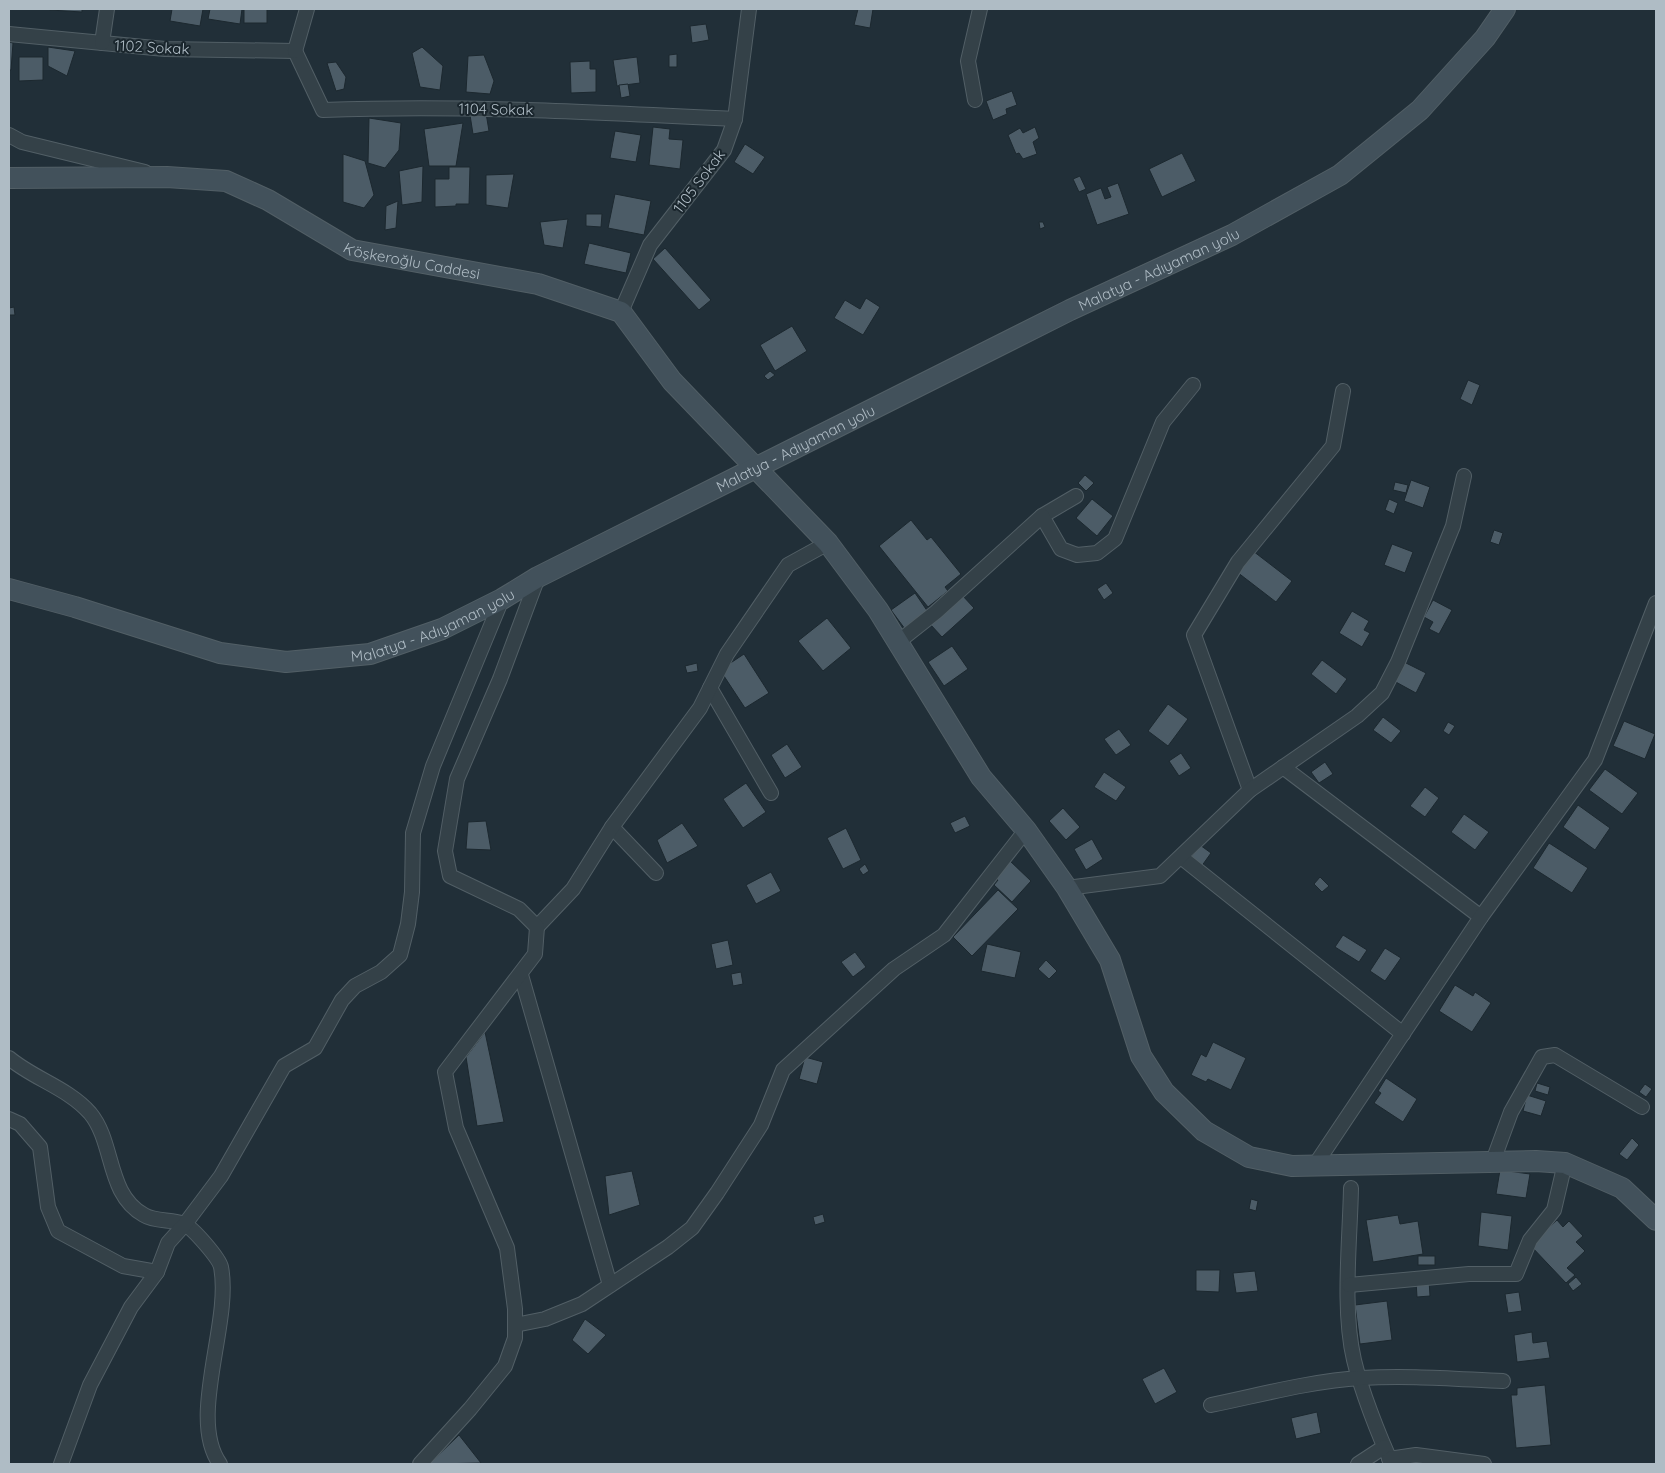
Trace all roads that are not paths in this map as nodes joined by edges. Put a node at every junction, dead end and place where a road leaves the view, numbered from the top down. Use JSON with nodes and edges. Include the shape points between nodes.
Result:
{"nodes":[{"id":1,"x":107,"y":9,"type":"edge"},
{"id":2,"x":307,"y":9,"type":"edge"},
{"id":3,"x":749,"y":9,"type":"edge"},
{"id":4,"x":980,"y":9,"type":"edge"},
{"id":5,"x":1505,"y":9,"type":"edge"},
{"id":6,"x":9,"y":34,"type":"edge"},
{"id":7,"x":102,"y":43,"type":"junction"},
{"id":8,"x":295,"y":51,"type":"junction"},
{"id":9,"x":975,"y":100,"type":"dead end"},
{"id":10,"x":735,"y":119,"type":"junction"},
{"id":11,"x":9,"y":134,"type":"edge"},
{"id":12,"x":166,"y":177,"type":"junction"},
{"id":13,"x":9,"y":178,"type":"edge"},
{"id":14,"x":621,"y":312,"type":"junction"},
{"id":15,"x":1193,"y":385,"type":"dead end"},
{"id":16,"x":1343,"y":390,"type":"dead end"},
{"id":17,"x":757,"y":468,"type":"junction"},
{"id":18,"x":1464,"y":476,"type":"dead end"},
{"id":19,"x":1076,"y":496,"type":"dead end"},
{"id":20,"x":1042,"y":516,"type":"junction"},
{"id":21,"x":828,"y":543,"type":"junction"},
{"id":22,"x":538,"y":577,"type":"junction"},
{"id":23,"x":9,"y":589,"type":"edge"},
{"id":24,"x":502,"y":599,"type":"junction"},
{"id":25,"x":1656,"y":603,"type":"edge"},
{"id":26,"x":898,"y":642,"type":"junction"},
{"id":27,"x":710,"y":688,"type":"junction"},
{"id":28,"x":1283,"y":767,"type":"junction"},
{"id":29,"x":1250,"y":790,"type":"junction"},
{"id":30,"x":772,"y":794,"type":"dead end"},
{"id":31,"x":612,"y":827,"type":"junction"},
{"id":32,"x":1026,"y":830,"type":"junction"},
{"id":33,"x":1181,"y":857,"type":"junction"},
{"id":34,"x":656,"y":873,"type":"dead end"},
{"id":35,"x":1067,"y":888,"type":"junction"},
{"id":36,"x":1481,"y":917,"type":"junction"},
{"id":37,"x":537,"y":926,"type":"junction"},
{"id":38,"x":521,"y":975,"type":"junction"},
{"id":39,"x":1403,"y":1034,"type":"junction"},
{"id":40,"x":9,"y":1058,"type":"edge"},
{"id":41,"x":1642,"y":1107,"type":"dead end"},
{"id":42,"x":9,"y":1120,"type":"edge"},
{"id":43,"x":1493,"y":1162,"type":"junction"},
{"id":44,"x":1565,"y":1163,"type":"junction"},
{"id":45,"x":1315,"y":1165,"type":"junction"},
{"id":46,"x":1351,"y":1188,"type":"dead end"},
{"id":47,"x":1656,"y":1220,"type":"edge"},
{"id":48,"x":185,"y":1224,"type":"junction"},
{"id":49,"x":157,"y":1272,"type":"junction"},
{"id":50,"x":610,"y":1285,"type":"junction"},
{"id":51,"x":1349,"y":1285,"type":"junction"},
{"id":52,"x":515,"y":1325,"type":"junction"},
{"id":53,"x":1360,"y":1378,"type":"junction"},
{"id":54,"x":1503,"y":1381,"type":"dead end"},
{"id":55,"x":1211,"y":1405,"type":"dead end"},
{"id":56,"x":1389,"y":1457,"type":"edge"},
{"id":57,"x":61,"y":1464,"type":"edge"},
{"id":58,"x":220,"y":1464,"type":"edge"},
{"id":59,"x":421,"y":1464,"type":"edge"},
{"id":60,"x":1358,"y":1464,"type":"edge"},
{"id":61,"x":1484,"y":1464,"type":"edge"}],
"edges":[{"from":1,"to":7,"type":"street"},
{"from":2,"to":8,"type":"street"},
{"from":3,"to":10,"type":"street","name":"1105 Sokak"},
{"from":4,"to":9,"type":"street","via":[[968,62]]},
{"from":5,"to":17,"type":"main road","name":"Malatya - Adıyaman yolu","via":[[1485,38],[1420,110],[1340,175],[1232,235],[1070,310]]},
{"from":6,"to":7,"type":"street","name":"1102 Sokak"},
{"from":7,"to":8,"type":"street","name":"1102 Sokak","via":[[165,49]]},
{"from":8,"to":10,"type":"street","name":"1104 Sokak","via":[[323,110],[536,109]]},
{"from":10,"to":14,"type":"street","name":"1105 Sokak","via":[[724,150],[650,245]]},
{"from":11,"to":12,"type":"street","via":[[22,142]]},
{"from":12,"to":13,"type":"main road","name":"Köşkeroğlu Caddesi"},
{"from":12,"to":14,"type":"main road","name":"Köşkeroğlu Caddesi","via":[[226,181],[268,200],[352,250],[538,284]]},
{"from":14,"to":17,"type":"main road","via":[[672,381]]},
{"from":15,"to":20,"type":"street","via":[[1163,422],[1115,539],[1097,553],[1077,555],[1061,549]]},
{"from":16,"to":29,"type":"street","via":[[1333,446],[1238,562],[1194,635]]},
{"from":17,"to":21,"type":"main road"},
{"from":17,"to":22,"type":"main road","name":"Malatya - Adıyaman yolu"},
{"from":18,"to":28,"type":"street","via":[[1453,526],[1398,662],[1382,693],[1358,716]]},
{"from":19,"to":20,"type":"street"},
{"from":20,"to":26,"type":"street","via":[[943,606]]},
{"from":21,"to":26,"type":"main road"},
{"from":21,"to":27,"type":"street","via":[[788,565],[727,654]]},
{"from":22,"to":24,"type":"main road","name":"Malatya - Adıyaman yolu"},
{"from":22,"to":37,"type":"street","via":[[500,679],[457,779],[445,851],[450,876],[519,909]]},
{"from":23,"to":24,"type":"main road","name":"Malatya - Adıyaman yolu","via":[[220,653],[286,662],[370,654],[442,629]]},
{"from":24,"to":48,"type":"street","via":[[433,766],[413,833],[412,892],[400,955],[381,972],[355,986],[342,1000],[315,1048],[284,1066],[221,1176]]},
{"from":25,"to":36,"type":"street","via":[[1595,760]]},
{"from":26,"to":32,"type":"main road","via":[[981,777]]},
{"from":27,"to":30,"type":"street"},
{"from":27,"to":31,"type":"street","via":[[700,708]]},
{"from":28,"to":29,"type":"street"},
{"from":28,"to":36,"type":"street"},
{"from":29,"to":33,"type":"street"},
{"from":31,"to":34,"type":"street"},
{"from":31,"to":37,"type":"street","via":[[573,889]]},
{"from":32,"to":35,"type":"main road"},
{"from":32,"to":50,"type":"street","via":[[944,935],[894,969],[783,1070],[761,1124],[692,1228]]},
{"from":33,"to":35,"type":"street","via":[[1160,876]]},
{"from":33,"to":39,"type":"street"},
{"from":35,"to":45,"type":"main road","via":[[1110,960],[1142,1056],[1164,1092],[1204,1131],[1249,1157],[1292,1166]]},
{"from":36,"to":39,"type":"street"},
{"from":37,"to":38,"type":"street","via":[[536,954]]},
{"from":38,"to":50,"type":"street"},
{"from":38,"to":52,"type":"street","via":[[446,1072],[456,1128],[507,1248]]},
{"from":39,"to":45,"type":"street"},
{"from":40,"to":48,"type":"street","via":[[57,1086],[90,1113],[102,1135],[115,1180],[128,1201],[144,1216]]},
{"from":41,"to":43,"type":"street","via":[[1555,1055],[1542,1057],[1511,1112]]},
{"from":42,"to":49,"type":"street","via":[[20,1124],[40,1147],[48,1207],[58,1231],[123,1266]]},
{"from":43,"to":44,"type":"main road"},
{"from":43,"to":45,"type":"main road"},
{"from":44,"to":47,"type":"main road","via":[[1622,1188]]},
{"from":44,"to":51,"type":"street","via":[[1554,1210],[1530,1240],[1516,1274],[1468,1274]]},
{"from":46,"to":51,"type":"street"},
{"from":48,"to":49,"type":"street","via":[[168,1243]]},
{"from":48,"to":58,"type":"street","via":[[220,1264],[223,1295],[207,1419],[212,1453]]},
{"from":49,"to":57,"type":"street","via":[[131,1307],[90,1385]]},
{"from":50,"to":52,"type":"street","via":[[582,1304],[545,1319]]},
{"from":51,"to":53,"type":"street","via":[[1353,1350]]},
{"from":52,"to":59,"type":"street","via":[[516,1338],[504,1366]]},
{"from":53,"to":54,"type":"street"},
{"from":53,"to":55,"type":"street"},
{"from":53,"to":56,"type":"street"},
{"from":56,"to":60,"type":"street"},
{"from":56,"to":61,"type":"street","via":[[1416,1455]]}]}
